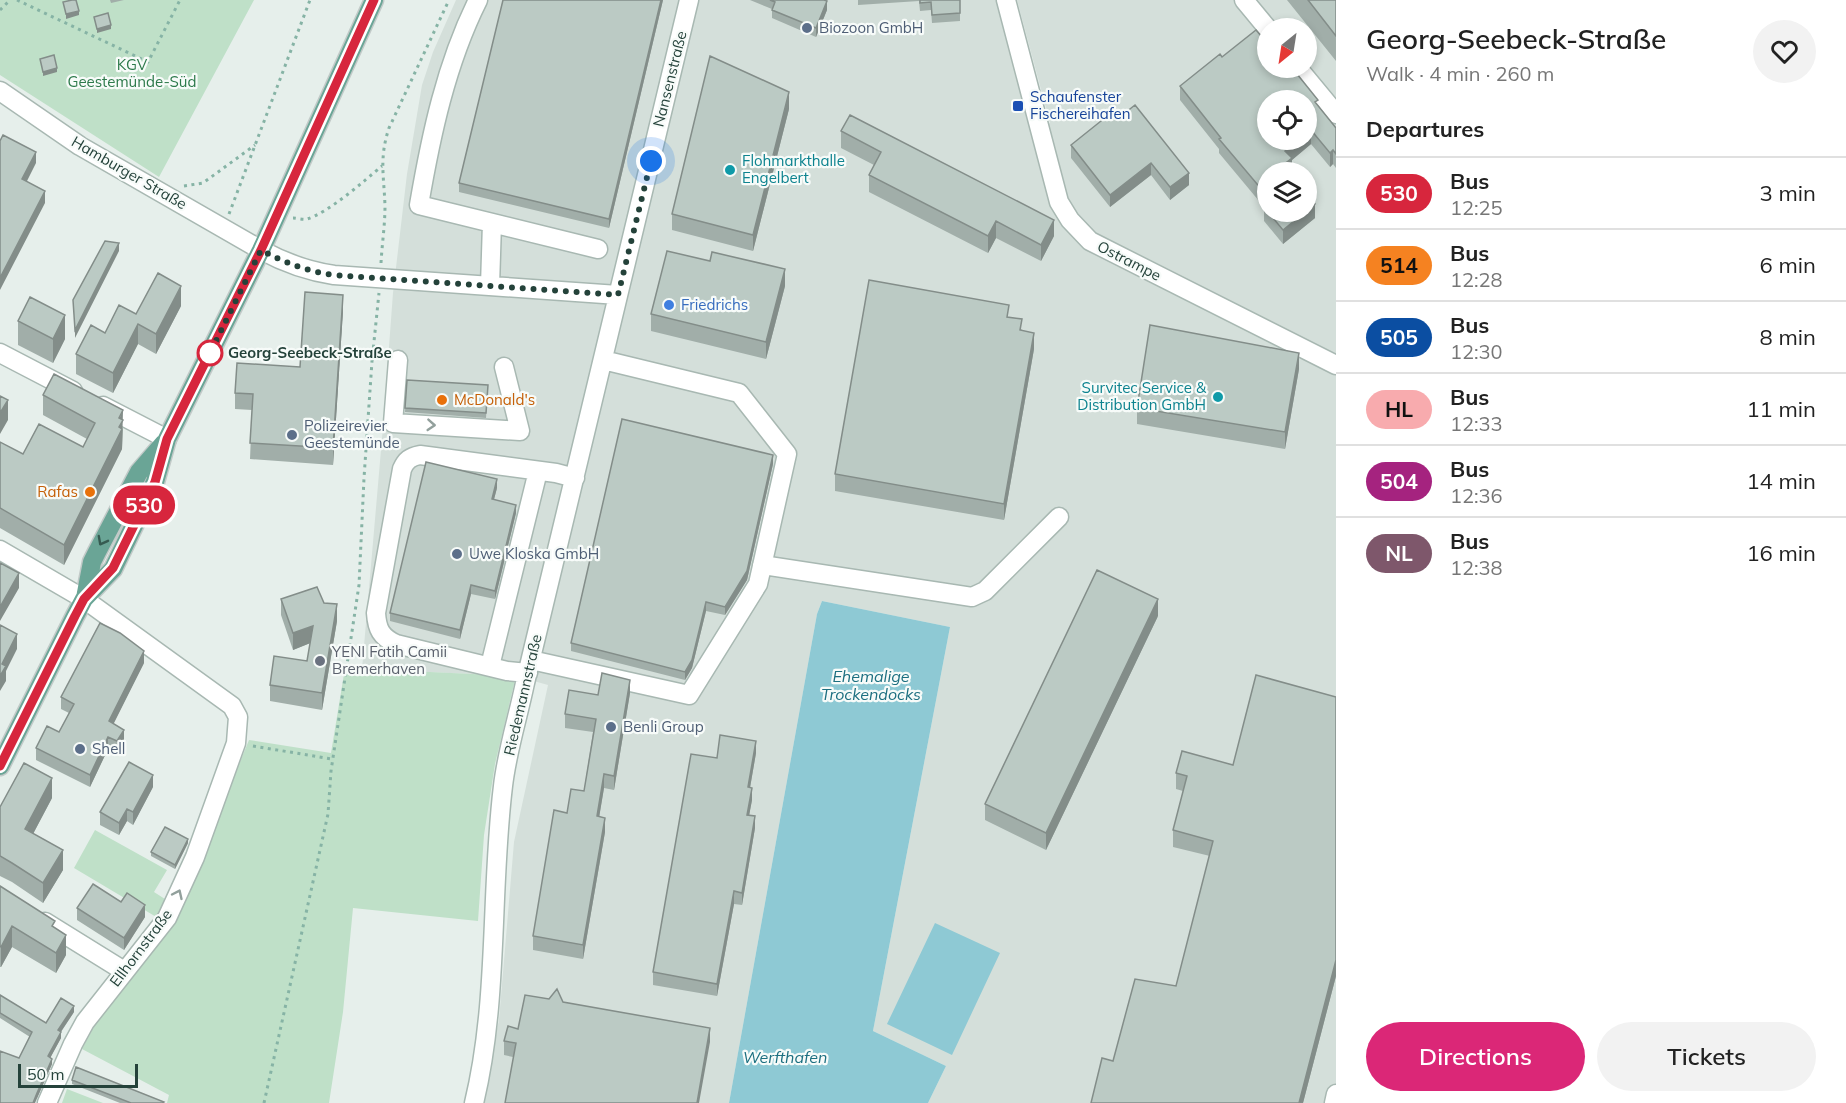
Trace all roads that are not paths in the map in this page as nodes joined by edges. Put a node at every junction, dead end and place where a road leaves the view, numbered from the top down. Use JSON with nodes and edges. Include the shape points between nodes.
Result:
{"nodes":[{"id":1,"x":374,"y":0,"type":"edge"},
{"id":2,"x":478,"y":0,"type":"edge"},
{"id":3,"x":689,"y":0,"type":"edge"},
{"id":4,"x":1006,"y":0,"type":"edge"},
{"id":5,"x":1244,"y":0,"type":"edge"},
{"id":6,"x":1259,"y":18,"type":"edge"},
{"id":7,"x":1306,"y":78,"type":"edge"},
{"id":8,"x":0,"y":91,"type":"edge"},
{"id":9,"x":1336,"y":114,"type":"edge"},
{"id":10,"x":492,"y":223,"type":"junction"},
{"id":11,"x":598,"y":249,"type":"dead end"},
{"id":12,"x":261,"y":250,"type":"junction"},
{"id":13,"x":490,"y":286,"type":"junction"},
{"id":14,"x":618,"y":295,"type":"junction"},
{"id":15,"x":0,"y":353,"type":"edge"},
{"id":16,"x":398,"y":360,"type":"dead end"},
{"id":17,"x":603,"y":360,"type":"junction"},
{"id":18,"x":1336,"y":365,"type":"edge"},
{"id":19,"x":504,"y":367,"type":"dead end"},
{"id":20,"x":167,"y":439,"type":"junction"},
{"id":21,"x":538,"y":471,"type":"junction"},
{"id":22,"x":574,"y":478,"type":"junction"},
{"id":23,"x":1059,"y":517,"type":"dead end"},
{"id":24,"x":0,"y":550,"type":"edge"},
{"id":25,"x":762,"y":565,"type":"junction"},
{"id":26,"x":84,"y":599,"type":"junction"},
{"id":27,"x":490,"y":666,"type":"junction"},
{"id":28,"x":529,"y":666,"type":"junction"},
{"id":29,"x":6,"y":738,"type":"edge"},
{"id":30,"x":0,"y":766,"type":"edge"},
{"id":31,"x":34,"y":915,"type":"edge"},
{"id":32,"x":124,"y":971,"type":"junction"},
{"id":33,"x":1336,"y":1094,"type":"edge"},
{"id":34,"x":47,"y":1103,"type":"edge"},
{"id":35,"x":474,"y":1103,"type":"edge"},
{"id":36,"x":1334,"y":1103,"type":"edge"}],
"edges":[{"from":1,"to":12,"type":"main road"},
{"from":2,"to":10,"type":"street","via":[[447,81],[428,151],[419,205]]},
{"from":3,"to":14,"type":"street","name":"Nansenstraße"},
{"from":4,"to":18,"type":"street","name":"Ostrampe","via":[[1059,202],[1070,220],[1090,241]]},
{"from":5,"to":6,"type":"street"},
{"from":7,"to":9,"type":"street"},
{"from":8,"to":12,"type":"street","name":"Hamburger Straße","via":[[80,146]]},
{"from":10,"to":11,"type":"street"},
{"from":10,"to":13,"type":"street"},
{"from":12,"to":13,"type":"street","via":[[285,263],[318,273]]},
{"from":12,"to":20,"type":"main road"},
{"from":13,"to":14,"type":"street"},
{"from":14,"to":17,"type":"street","name":"Riedemannstraße"},
{"from":15,"to":20,"type":"street"},
{"from":16,"to":19,"type":"street","one_way":true,"via":[[393,423],[520,431]]},
{"from":17,"to":22,"type":"street","name":"Riedemannstraße"},
{"from":17,"to":25,"type":"street","via":[[739,393],[787,454]]},
{"from":20,"to":26,"type":"main road","via":[[139,472],[97,552]]},
{"from":21,"to":22,"type":"street"},
{"from":21,"to":27,"type":"street"},
{"from":21,"to":27,"type":"street","via":[[420,455],[411,457],[402,469],[376,613],[380,633],[396,644]]},
{"from":22,"to":28,"type":"street","name":"Riedemannstraße"},
{"from":23,"to":25,"type":"street","via":[[986,591],[972,597]]},
{"from":24,"to":26,"type":"street"},
{"from":25,"to":28,"type":"street","via":[[758,584],[689,695]]},
{"from":26,"to":29,"type":"main road"},
{"from":32,"to":26,"type":"street","name":"Ellhornstraße","one_way":true,"via":[[167,918],[195,857],[236,743],[238,717],[232,706]]},
{"from":27,"to":28,"type":"street"},
{"from":28,"to":35,"type":"street","name":"Riedemannstraße","via":[[503,784],[487,1025]]},
{"from":29,"to":30,"type":"main road"},
{"from":31,"to":32,"type":"street"},
{"from":32,"to":34,"type":"street","name":"Ellhornstraße","via":[[85,1022]]},
{"from":33,"to":36,"type":"street"}]}
